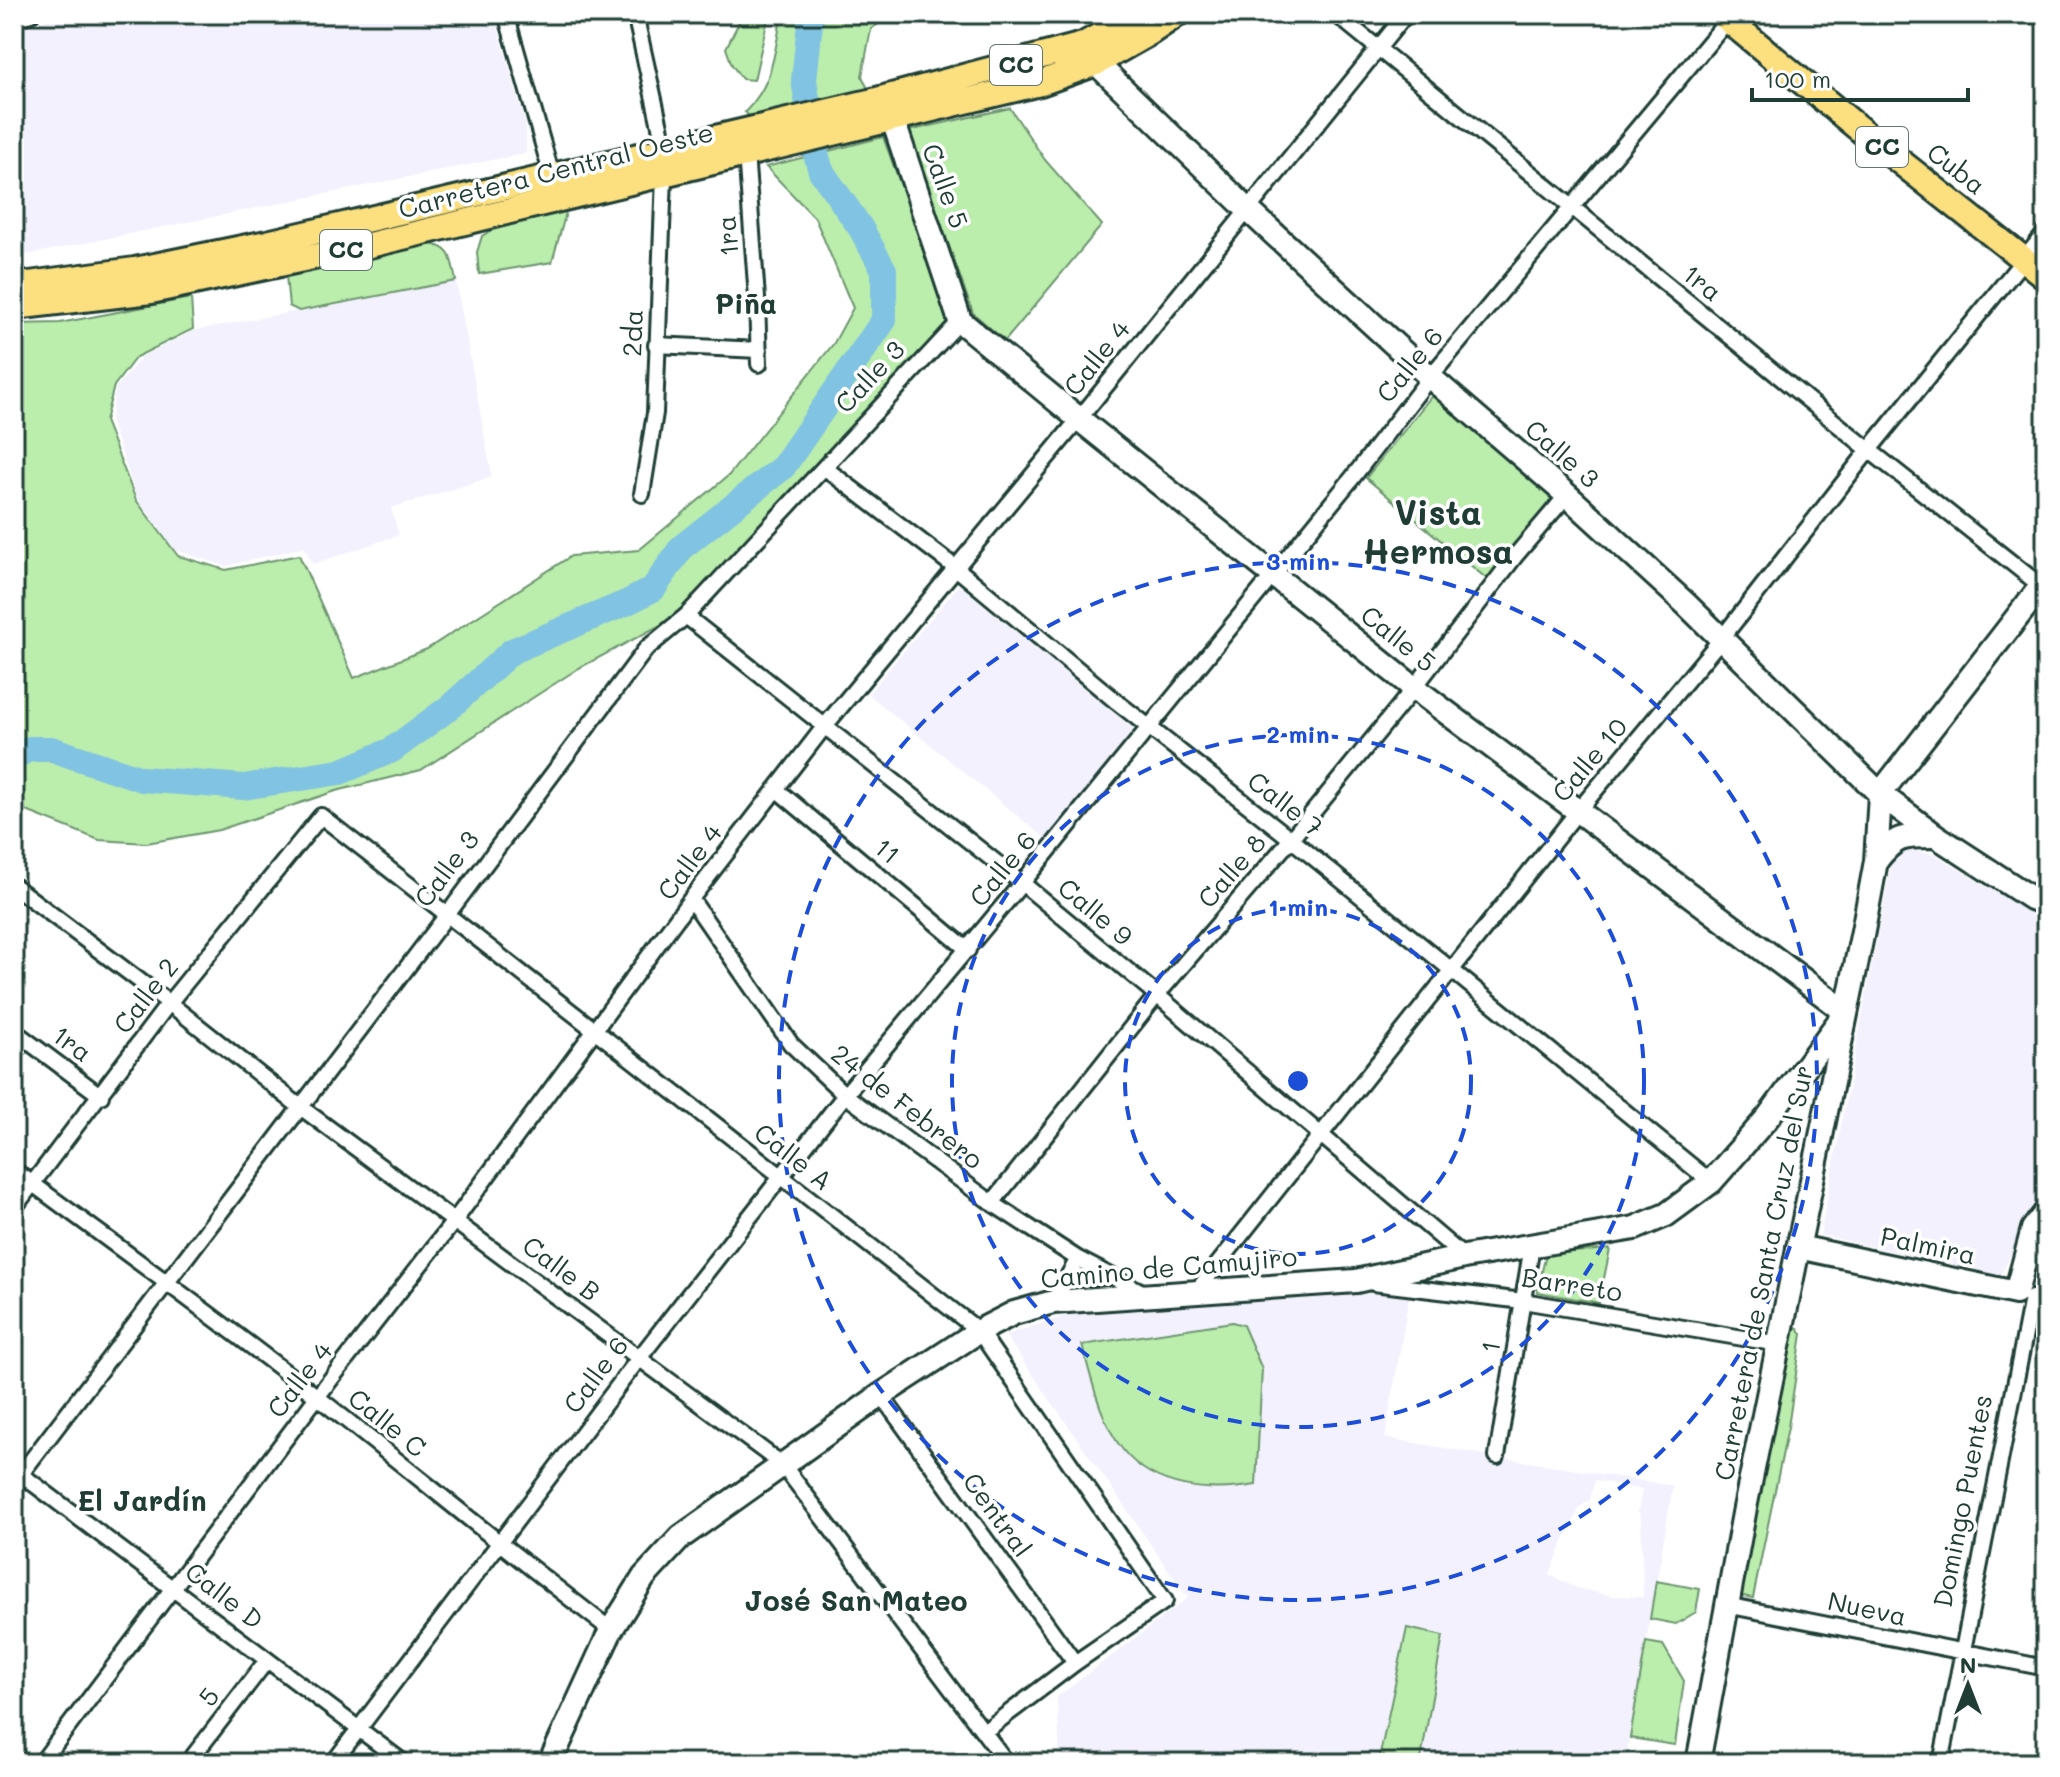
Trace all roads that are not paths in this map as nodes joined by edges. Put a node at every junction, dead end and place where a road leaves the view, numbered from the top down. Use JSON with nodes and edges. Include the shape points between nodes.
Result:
{"nodes":[{"id":1,"x":31,"y":14,"type":"edge"},
{"id":2,"x":506,"y":14,"type":"edge"},
{"id":3,"x":635,"y":14,"type":"edge"},
{"id":4,"x":1139,"y":14,"type":"edge"},
{"id":5,"x":1177,"y":14,"type":"edge"},
{"id":6,"x":1336,"y":14,"type":"edge"},
{"id":7,"x":1406,"y":14,"type":"edge"},
{"id":8,"x":1728,"y":16,"type":"edge"},
{"id":9,"x":14,"y":19,"type":"edge"},
{"id":10,"x":1377,"y":50,"type":"junction"},
{"id":11,"x":1096,"y":63,"type":"junction"},
{"id":12,"x":880,"y":110,"type":"junction"},
{"id":13,"x":750,"y":144,"type":"junction"},
{"id":14,"x":664,"y":160,"type":"junction"},
{"id":15,"x":556,"y":188,"type":"junction"},
{"id":16,"x":1247,"y":209,"type":"junction"},
{"id":17,"x":1573,"y":209,"type":"junction"},
{"id":18,"x":2046,"y":232,"type":"edge"},
{"id":19,"x":2024,"y":259,"type":"junction"},
{"id":20,"x":2046,"y":277,"type":"edge"},
{"id":21,"x":17,"y":293,"type":"edge"},
{"id":22,"x":960,"y":321,"type":"junction"},
{"id":23,"x":656,"y":345,"type":"junction"},
{"id":24,"x":1430,"y":377,"type":"junction"},
{"id":25,"x":1079,"y":419,"type":"junction"},
{"id":26,"x":1869,"y":450,"type":"junction"},
{"id":27,"x":825,"y":468,"type":"junction"},
{"id":28,"x":642,"y":494,"type":"dead end"},
{"id":29,"x":1567,"y":495,"type":"junction"},
{"id":30,"x":956,"y":568,"type":"junction"},
{"id":31,"x":1273,"y":574,"type":"junction"},
{"id":32,"x":2044,"y":583,"type":"edge"},
{"id":33,"x":686,"y":616,"type":"junction"},
{"id":34,"x":1722,"y":638,"type":"junction"},
{"id":35,"x":1414,"y":688,"type":"junction"},
{"id":36,"x":824,"y":727,"type":"junction"},
{"id":37,"x":1149,"y":727,"type":"junction"},
{"id":38,"x":776,"y":789,"type":"junction"},
{"id":39,"x":1880,"y":794,"type":"junction"},
{"id":40,"x":1578,"y":811,"type":"junction"},
{"id":41,"x":321,"y":816,"type":"joint"},
{"id":42,"x":1936,"y":836,"type":"junction"},
{"id":43,"x":1291,"y":839,"type":"junction"},
{"id":44,"x":1876,"y":861,"type":"junction"},
{"id":45,"x":1022,"y":883,"type":"junction"},
{"id":46,"x":14,"y":886,"type":"edge"},
{"id":47,"x":691,"y":899,"type":"junction"},
{"id":48,"x":2046,"y":903,"type":"edge"},
{"id":49,"x":447,"y":915,"type":"junction"},
{"id":50,"x":968,"y":950,"type":"junction"},
{"id":51,"x":1451,"y":970,"type":"junction"},
{"id":52,"x":1157,"y":995,"type":"junction"},
{"id":53,"x":169,"y":1003,"type":"junction"},
{"id":54,"x":1846,"y":1012,"type":"junction"},
{"id":55,"x":14,"y":1031,"type":"edge"},
{"id":56,"x":594,"y":1031,"type":"junction"},
{"id":57,"x":845,"y":1095,"type":"junction"},
{"id":58,"x":101,"y":1096,"type":"junction"},
{"id":59,"x":299,"y":1106,"type":"junction"},
{"id":60,"x":1322,"y":1135,"type":"junction"},
{"id":61,"x":14,"y":1170,"type":"edge"},
{"id":62,"x":781,"y":1178,"type":"junction"},
{"id":63,"x":1711,"y":1182,"type":"junction"},
{"id":64,"x":32,"y":1184,"type":"junction"},
{"id":65,"x":992,"y":1203,"type":"junction"},
{"id":66,"x":14,"y":1208,"type":"edge"},
{"id":67,"x":2046,"y":1212,"type":"edge"},
{"id":68,"x":455,"y":1220,"type":"junction"},
{"id":69,"x":1532,"y":1246,"type":"junction"},
{"id":70,"x":1798,"y":1247,"type":"junction"},
{"id":71,"x":1464,"y":1257,"type":"junction"},
{"id":72,"x":1078,"y":1259,"type":"junction"},
{"id":73,"x":1356,"y":1281,"type":"junction"},
{"id":74,"x":168,"y":1283,"type":"junction"},
{"id":75,"x":1195,"y":1293,"type":"junction"},
{"id":76,"x":1147,"y":1294,"type":"junction"},
{"id":77,"x":2031,"y":1297,"type":"edge"},
{"id":78,"x":1523,"y":1301,"type":"junction"},
{"id":79,"x":1053,"y":1302,"type":"junction"},
{"id":80,"x":979,"y":1331,"type":"junction"},
{"id":81,"x":1779,"y":1344,"type":"junction"},
{"id":82,"x":640,"y":1357,"type":"junction"},
{"id":83,"x":881,"y":1395,"type":"junction"},
{"id":84,"x":317,"y":1397,"type":"junction"},
{"id":85,"x":1497,"y":1456,"type":"dead end"},
{"id":86,"x":783,"y":1465,"type":"junction"},
{"id":87,"x":16,"y":1475,"type":"edge"},
{"id":88,"x":499,"y":1544,"type":"junction"},
{"id":89,"x":173,"y":1587,"type":"junction"},
{"id":90,"x":1726,"y":1605,"type":"junction"},
{"id":91,"x":611,"y":1630,"type":"junction"},
{"id":92,"x":1961,"y":1653,"type":"junction"},
{"id":93,"x":267,"y":1660,"type":"junction"},
{"id":94,"x":1075,"y":1663,"type":"junction"},
{"id":95,"x":2046,"y":1668,"type":"edge"},
{"id":96,"x":358,"y":1730,"type":"junction"},
{"id":97,"x":985,"y":1731,"type":"junction"},
{"id":98,"x":14,"y":1758,"type":"edge"},
{"id":99,"x":21,"y":1763,"type":"edge"},
{"id":100,"x":41,"y":1763,"type":"edge"},
{"id":101,"x":188,"y":1763,"type":"edge"},
{"id":102,"x":333,"y":1763,"type":"edge"},
{"id":103,"x":404,"y":1763,"type":"edge"},
{"id":104,"x":550,"y":1763,"type":"edge"},
{"id":105,"x":1007,"y":1763,"type":"edge"},
{"id":106,"x":1698,"y":1763,"type":"edge"},
{"id":107,"x":1941,"y":1763,"type":"edge"}],
"edges":[{"from":1,"to":9,"type":"street"},
{"from":2,"to":15,"type":"street"},
{"from":3,"to":14,"type":"street"},
{"from":4,"to":12,"type":"main road","name":"Carretera Central Oeste","number":"CC","via":[[1083,45]]},
{"from":5,"to":11,"type":"main road","number":"CC"},
{"from":6,"to":10,"type":"street","name":"1ra"},
{"from":7,"to":10,"type":"street","name":"Calle 4"},
{"from":8,"to":17,"type":"street","name":"Calle 6"},
{"from":8,"to":19,"type":"main road","name":"Cuba","number":"CC","via":[[1869,137]]},
{"from":10,"to":16,"type":"street","name":"Calle 4"},
{"from":10,"to":17,"type":"street","name":"1ra"},
{"from":11,"to":12,"type":"main road","number":"CC","via":[[1040,83]]},
{"from":11,"to":16,"type":"main road","name":"Calle 3"},
{"from":12,"to":13,"type":"main road","name":"Carretera Central Oeste","number":"CC"},
{"from":12,"to":22,"type":"main road","name":"Calle 5"},
{"from":13,"to":14,"type":"main road","name":"Carretera Central Oeste","number":"CC"},
{"from":13,"to":23,"type":"street","name":"1ra","via":[[759,357]]},
{"from":14,"to":15,"type":"main road","name":"Carretera Central Oeste","number":"CC"},
{"from":14,"to":23,"type":"street","name":"2da"},
{"from":15,"to":21,"type":"main road","name":"Carretera Central Oeste","number":"CC","via":[[269,255],[135,270]]},
{"from":16,"to":24,"type":"main road","name":"Calle 3"},
{"from":16,"to":25,"type":"street","name":"Calle 4"},
{"from":17,"to":24,"type":"street","name":"Calle 6"},
{"from":17,"to":26,"type":"street","name":"1ra"},
{"from":18,"to":19,"type":"street","name":"Calle 10"},
{"from":19,"to":20,"type":"main road","name":"Cuba","number":"CC"},
{"from":19,"to":26,"type":"street","name":"Calle 10"},
{"from":22,"to":25,"type":"main road","name":"Calle 5"},
{"from":22,"to":27,"type":"street","name":"Calle 3"},
{"from":23,"to":28,"type":"street","name":"2da","via":[[655,413]]},
{"from":24,"to":29,"type":"main road","name":"Calle 3"},
{"from":24,"to":31,"type":"street","name":"Calle 6"},
{"from":25,"to":30,"type":"street","name":"Calle 4"},
{"from":25,"to":31,"type":"main road","name":"Calle 5"},
{"from":26,"to":32,"type":"street","name":"1ra"},
{"from":26,"to":34,"type":"street","name":"Calle 10"},
{"from":27,"to":30,"type":"street","name":"Calle 7"},
{"from":27,"to":33,"type":"street","name":"Calle 3"},
{"from":29,"to":34,"type":"main road","name":"Calle 3"},
{"from":29,"to":35,"type":"street","name":"Calle 8"},
{"from":30,"to":36,"type":"street","name":"Calle 4"},
{"from":30,"to":37,"type":"street","name":"Calle 7"},
{"from":31,"to":35,"type":"main road","name":"Calle 5"},
{"from":31,"to":37,"type":"street","name":"Calle 6"},
{"from":32,"to":39,"type":"main road"},
{"from":33,"to":36,"type":"street","name":"Calle 9"},
{"from":33,"to":49,"type":"street","name":"Calle 3","via":[[646,649]]},
{"from":34,"to":39,"type":"main road","name":"Calle 3"},
{"from":34,"to":40,"type":"street","name":"Calle 10"},
{"from":35,"to":40,"type":"main road","name":"Calle 5"},
{"from":35,"to":43,"type":"street","name":"Calle 8"},
{"from":36,"to":38,"type":"street","name":"Calle 4"},
{"from":36,"to":45,"type":"street","name":"Calle 9"},
{"from":37,"to":43,"type":"street","name":"Calle 7"},
{"from":37,"to":45,"type":"street","name":"Calle 6"},
{"from":38,"to":47,"type":"street","name":"Calle 4"},
{"from":38,"to":50,"type":"street","name":"11"},
{"from":39,"to":42,"type":"main road","name":"Calle 3"},
{"from":39,"to":44,"type":"main road","name":"Carretera de Santa Cruz del Sur"},
{"from":40,"to":51,"type":"street","name":"Calle 10"},
{"from":40,"to":54,"type":"main road","name":"Calle 5"},
{"from":41,"to":49,"type":"street","name":"Calle A"},
{"from":41,"to":53,"type":"street","name":"Calle 2"},
{"from":42,"to":44,"type":"main road","via":[[1891,841]]},
{"from":42,"to":48,"type":"main road","name":"Calle 3"},
{"from":43,"to":51,"type":"street","name":"Calle 7"},
{"from":43,"to":52,"type":"street","name":"Calle 8"},
{"from":44,"to":54,"type":"main road","name":"Carretera de Santa Cruz del Sur"},
{"from":45,"to":50,"type":"street","name":"Calle 6"},
{"from":45,"to":52,"type":"street","name":"Calle 9"},
{"from":46,"to":53,"type":"street","name":"Calle B"},
{"from":47,"to":56,"type":"street","name":"Calle 4"},
{"from":47,"to":57,"type":"street","name":"24 de Febrero","via":[[791,1044]]},
{"from":49,"to":56,"type":"street","name":"Calle A"},
{"from":49,"to":59,"type":"street","name":"Calle 3"},
{"from":50,"to":57,"type":"street","name":"Calle 6"},
{"from":51,"to":60,"type":"street","name":"Calle 10"},
{"from":51,"to":63,"type":"street","name":"Calle 7"},
{"from":52,"to":60,"type":"street","name":"Calle 9"},
{"from":52,"to":65,"type":"street","name":"Calle 8"},
{"from":53,"to":58,"type":"street","name":"Calle 2"},
{"from":53,"to":59,"type":"street","name":"Calle B"},
{"from":54,"to":63,"type":"main road","name":"Camino de Camujiro","via":[[1768,1117]]},
{"from":54,"to":70,"type":"main road","name":"Carretera de Santa Cruz del Sur"},
{"from":55,"to":58,"type":"street","name":"1ra"},
{"from":56,"to":62,"type":"street","name":"Calle A"},
{"from":56,"to":68,"type":"street","name":"Calle 4"},
{"from":57,"to":62,"type":"street","name":"Calle 6"},
{"from":57,"to":65,"type":"street","name":"24 de Febrero"},
{"from":58,"to":64,"type":"street","name":"Calle 2"},
{"from":59,"to":68,"type":"street","name":"Calle B"},
{"from":59,"to":74,"type":"street","name":"Calle 3"},
{"from":60,"to":71,"type":"street","name":"Calle 9"},
{"from":60,"to":75,"type":"street","name":"Calle 10"},
{"from":61,"to":64,"type":"street","name":"Calle C"},
{"from":62,"to":80,"type":"street","name":"Calle A"},
{"from":62,"to":82,"type":"street","name":"Calle 6"},
{"from":63,"to":69,"type":"main road","name":"Camino de Camujiro","via":[[1666,1215],[1635,1228]]},
{"from":64,"to":66,"type":"street","name":"Calle 2"},
{"from":64,"to":74,"type":"street","name":"Calle C"},
{"from":65,"to":72,"type":"street","name":"24 de Febrero"},
{"from":67,"to":77,"type":"main road","name":"Domingo Puentes","via":[[2033,1229]]},
{"from":68,"to":82,"type":"street","name":"Calle B"},
{"from":68,"to":84,"type":"street","name":"Calle 4"},
{"from":69,"to":71,"type":"main road","name":"Camino de Camujiro"},
{"from":69,"to":78,"type":"street","name":"1"},
{"from":70,"to":77,"type":"main road","name":"Palmira"},
{"from":70,"to":81,"type":"main road","name":"Carretera de Santa Cruz del Sur"},
{"from":71,"to":73,"type":"main road","name":"Camino de Camujiro"},
{"from":72,"to":76,"type":"street","name":"24 de Febrero"},
{"from":72,"to":79,"type":"street"},
{"from":73,"to":75,"type":"main road","name":"Camino de Camujiro"},
{"from":73,"to":78,"type":"street","name":"Barreto"},
{"from":74,"to":84,"type":"street","name":"Calle C"},
{"from":74,"to":87,"type":"street","name":"Calle 3"},
{"from":75,"to":76,"type":"main road","name":"Camino de Camujiro"},
{"from":76,"to":79,"type":"main road","name":"Camino de Camujiro"},
{"from":77,"to":92,"type":"street","name":"Domingo Puentes"},
{"from":78,"to":81,"type":"street","name":"Barreto"},
{"from":78,"to":85,"type":"street","name":"1"},
{"from":79,"to":80,"type":"main road","name":"Camino de Camujiro"},
{"from":80,"to":83,"type":"main road","name":"Camino de Camujiro"},
{"from":80,"to":94,"type":"street","name":"Calle A","via":[[1165,1601]]},
{"from":81,"to":90,"type":"main road","name":"Carretera de Santa Cruz del Sur"},
{"from":82,"to":86,"type":"street","name":"Calle B"},
{"from":82,"to":88,"type":"street","name":"Calle 6"},
{"from":83,"to":86,"type":"main road","name":"Camino de Camujiro"},
{"from":83,"to":94,"type":"street","name":"Central"},
{"from":84,"to":88,"type":"street","name":"Calle C"},
{"from":84,"to":89,"type":"street","name":"Calle 4"},
{"from":86,"to":91,"type":"main road","name":"Camino de Camujiro","via":[[681,1537],[644,1577]]},
{"from":86,"to":97,"type":"street","name":"Calle B"},
{"from":87,"to":89,"type":"street","name":"Calle D"},
{"from":88,"to":91,"type":"street","name":"Calle C"},
{"from":88,"to":96,"type":"street","name":"Calle 6"},
{"from":89,"to":93,"type":"street","name":"Calle D"},
{"from":89,"to":100,"type":"street","name":"Calle 4"},
{"from":90,"to":92,"type":"street","name":"Nueva"},
{"from":90,"to":106,"type":"main road","name":"Carretera de Santa Cruz del Sur"},
{"from":91,"to":104,"type":"main road","name":"Camino de Camujiro"},
{"from":92,"to":95,"type":"street","name":"Nueva"},
{"from":92,"to":107,"type":"street","name":"Domingo Puentes"},
{"from":93,"to":96,"type":"street","name":"Calle D"},
{"from":93,"to":101,"type":"street","name":"5"},
{"from":94,"to":97,"type":"street"},
{"from":96,"to":102,"type":"street","name":"Calle 6"},
{"from":96,"to":103,"type":"street","name":"Calle D"},
{"from":97,"to":105,"type":"street","name":"Calle B"},
{"from":98,"to":99,"type":"street"}]}
